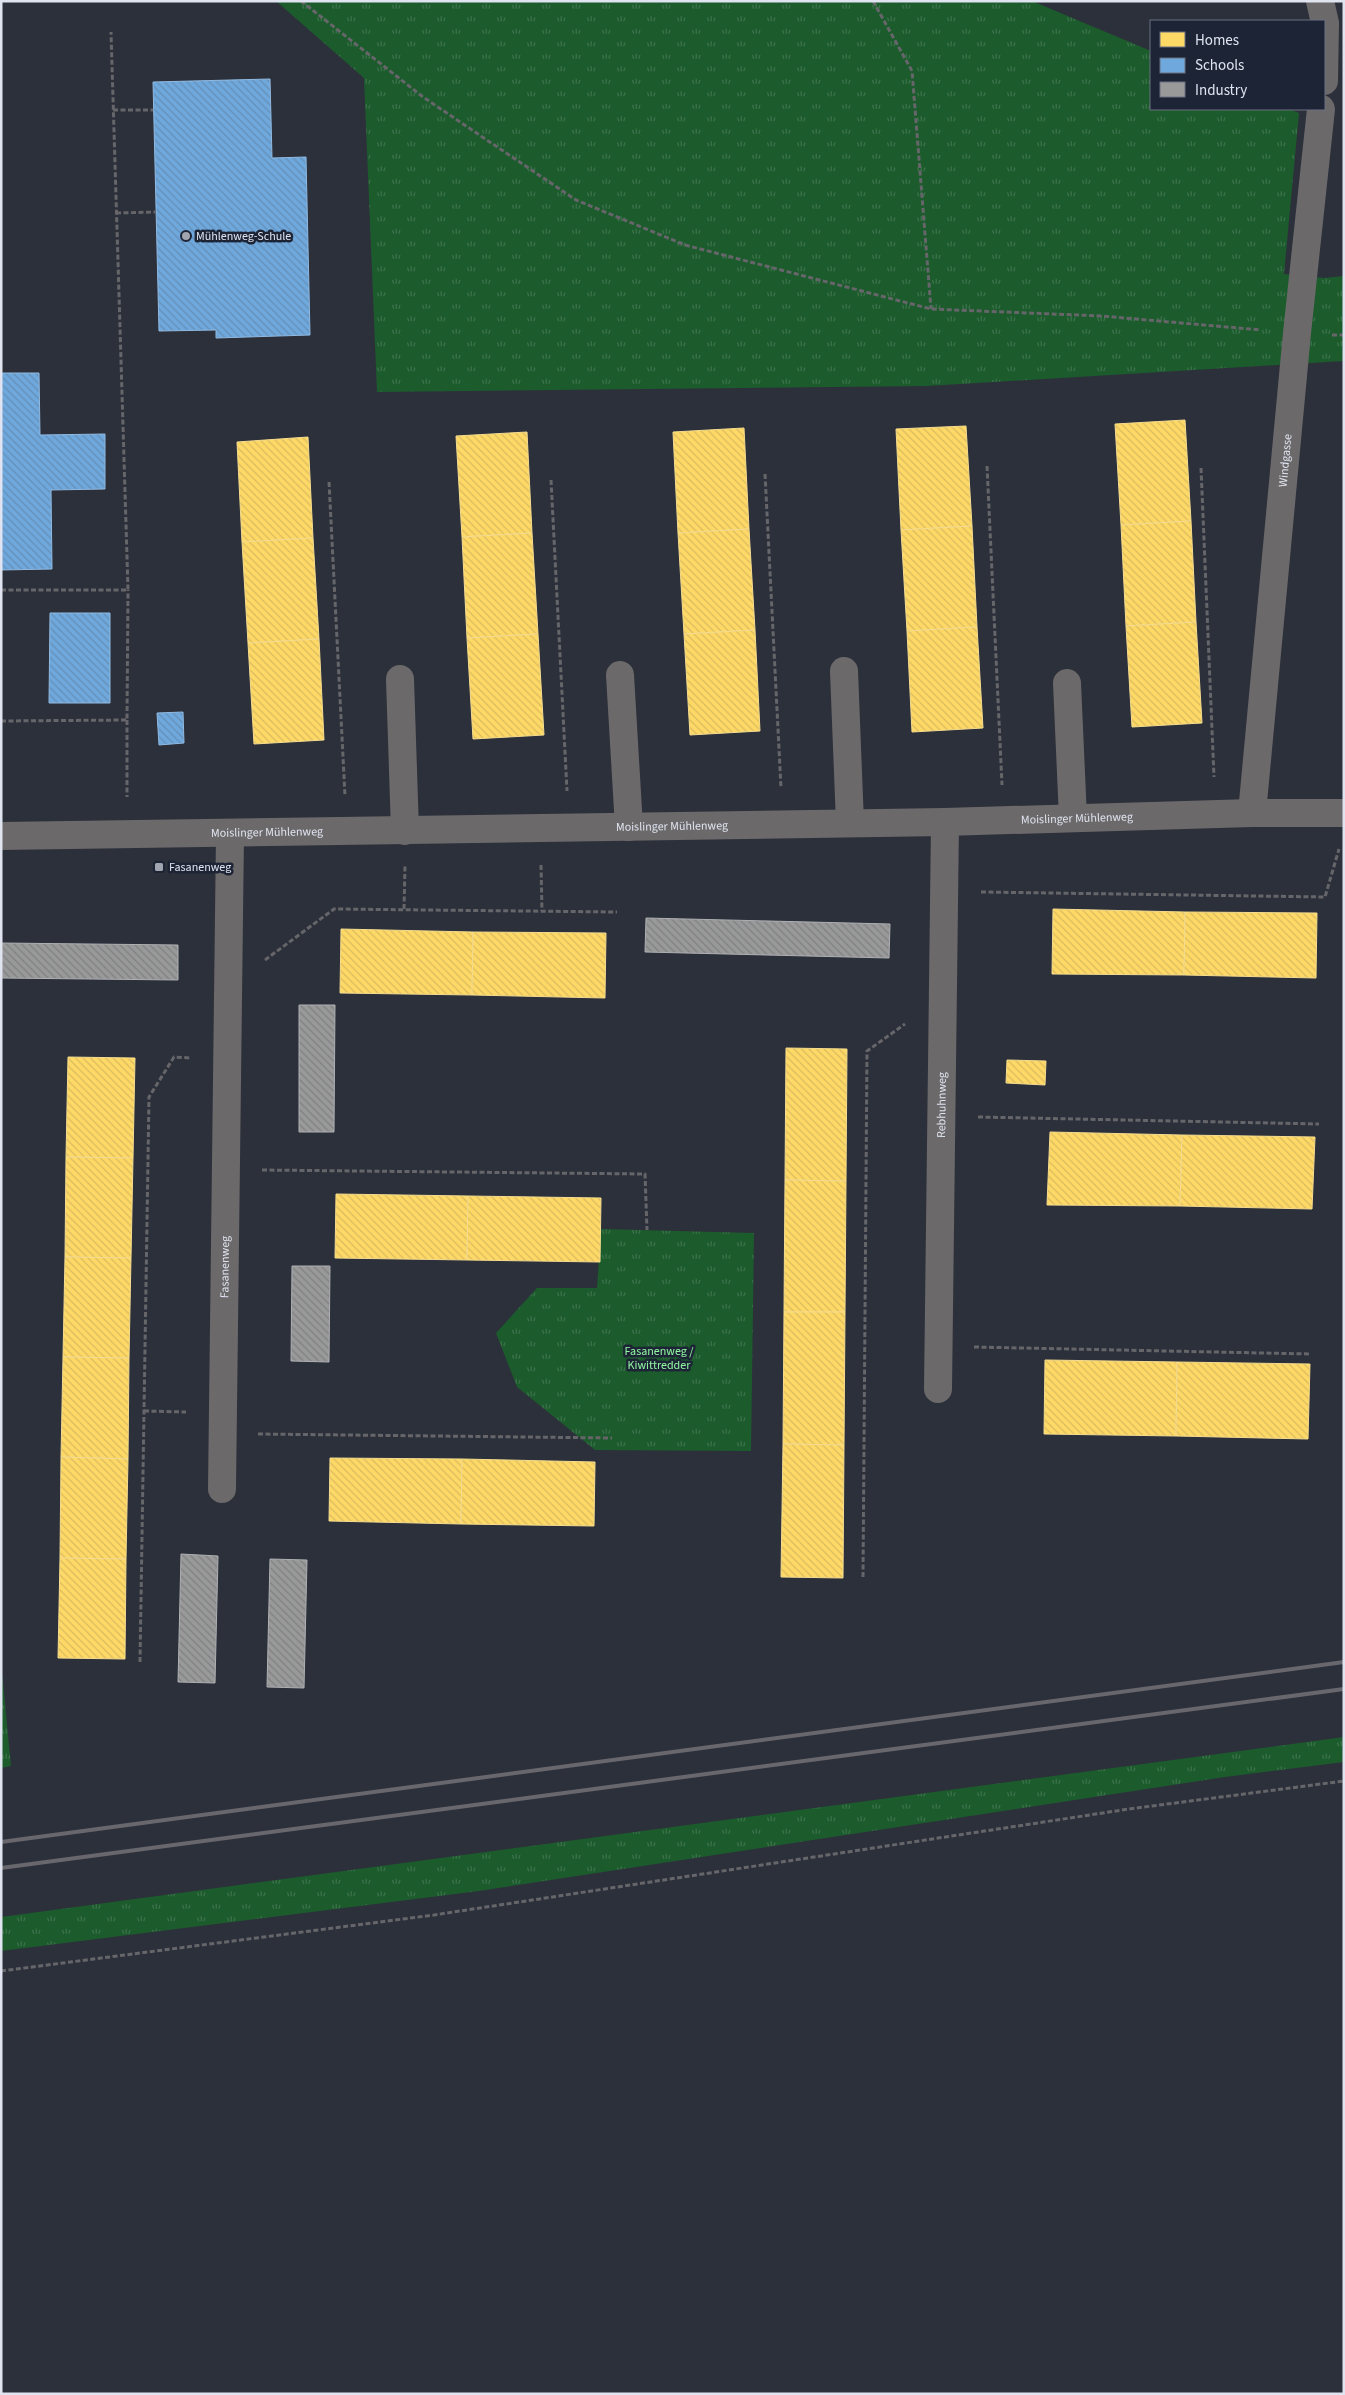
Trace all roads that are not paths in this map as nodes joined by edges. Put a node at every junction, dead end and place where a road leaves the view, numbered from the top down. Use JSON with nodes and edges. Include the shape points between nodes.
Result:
{"nodes":[{"id":1,"x":1320,"y":1,"type":"edge"},
{"id":2,"x":1324,"y":20,"type":"edge"},
{"id":3,"x":1321,"y":110,"type":"edge"},
{"id":4,"x":844,"y":671,"type":"dead end"},
{"id":5,"x":620,"y":675,"type":"dead end"},
{"id":6,"x":400,"y":679,"type":"dead end"},
{"id":7,"x":1067,"y":683,"type":"dead end"},
{"id":8,"x":1252,"y":813,"type":"junction"},
{"id":9,"x":1344,"y":813,"type":"edge"},
{"id":10,"x":1072,"y":818,"type":"junction"},
{"id":11,"x":945,"y":822,"type":"junction"},
{"id":12,"x":850,"y":823,"type":"junction"},
{"id":13,"x":629,"y":827,"type":"junction"},
{"id":14,"x":405,"y":831,"type":"junction"},
{"id":15,"x":230,"y":834,"type":"junction"},
{"id":16,"x":1,"y":836,"type":"edge"},
{"id":17,"x":938,"y":1390,"type":"dead end"},
{"id":18,"x":222,"y":1489,"type":"dead end"}],
"edges":[{"from":1,"to":2,"type":"street"},
{"from":3,"to":8,"type":"street","name":"Windgasse"},
{"from":4,"to":12,"type":"street"},
{"from":5,"to":13,"type":"street"},
{"from":6,"to":14,"type":"street"},
{"from":7,"to":10,"type":"street"},
{"from":8,"to":9,"type":"street","name":"Moislinger Mühlenweg"},
{"from":8,"to":10,"type":"street","name":"Moislinger Mühlenweg"},
{"from":10,"to":11,"type":"street","name":"Moislinger Mühlenweg"},
{"from":11,"to":12,"type":"street","name":"Moislinger Mühlenweg"},
{"from":11,"to":17,"type":"street","name":"Rebhuhnweg"},
{"from":12,"to":13,"type":"street","name":"Moislinger Mühlenweg"},
{"from":13,"to":14,"type":"street","name":"Moislinger Mühlenweg"},
{"from":14,"to":15,"type":"street","name":"Moislinger Mühlenweg"},
{"from":15,"to":16,"type":"street","name":"Moislinger Mühlenweg"},
{"from":15,"to":18,"type":"street","name":"Fasanenweg"}]}
